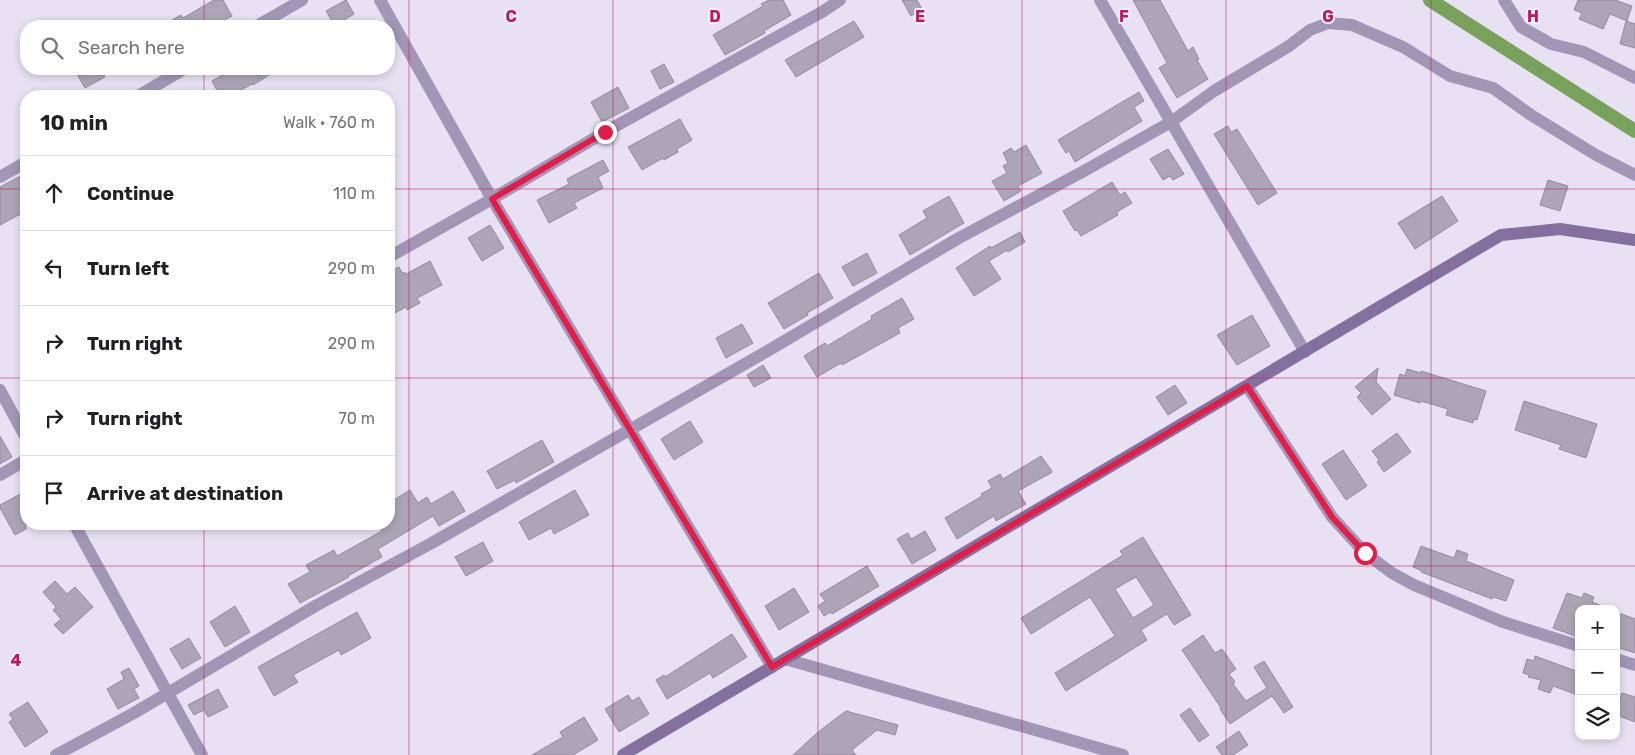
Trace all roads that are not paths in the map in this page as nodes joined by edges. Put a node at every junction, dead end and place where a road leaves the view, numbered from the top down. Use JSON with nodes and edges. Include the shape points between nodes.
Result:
{"nodes":[{"id":1,"x":302,"y":0,"type":"edge"},
{"id":2,"x":380,"y":0,"type":"edge"},
{"id":3,"x":840,"y":0,"type":"edge"},
{"id":4,"x":1100,"y":0,"type":"edge"},
{"id":5,"x":1504,"y":0,"type":"edge"},
{"id":6,"x":267,"y":20,"type":"edge"},
{"id":7,"x":391,"y":20,"type":"edge"},
{"id":8,"x":395,"y":27,"type":"edge"},
{"id":9,"x":174,"y":75,"type":"edge"},
{"id":10,"x":1635,"y":78,"type":"edge"},
{"id":11,"x":148,"y":90,"type":"edge"},
{"id":12,"x":1172,"y":122,"type":"junction"},
{"id":13,"x":20,"y":165,"type":"edge"},
{"id":14,"x":1635,"y":175,"type":"edge"},
{"id":15,"x":0,"y":177,"type":"edge"},
{"id":16,"x":492,"y":199,"type":"junction"},
{"id":17,"x":1635,"y":240,"type":"edge"},
{"id":18,"x":395,"y":254,"type":"edge"},
{"id":19,"x":1305,"y":352,"type":"junction"},
{"id":20,"x":1247,"y":386,"type":"junction"},
{"id":21,"x":0,"y":390,"type":"edge"},
{"id":22,"x":20,"y":427,"type":"edge"},
{"id":23,"x":630,"y":428,"type":"junction"},
{"id":24,"x":20,"y":464,"type":"edge"},
{"id":25,"x":0,"y":476,"type":"edge"},
{"id":26,"x":77,"y":530,"type":"edge"},
{"id":27,"x":1575,"y":645,"type":"edge"},
{"id":28,"x":785,"y":659,"type":"junction"},
{"id":29,"x":1620,"y":660,"type":"edge"},
{"id":30,"x":1635,"y":665,"type":"edge"},
{"id":31,"x":772,"y":667,"type":"junction"},
{"id":32,"x":168,"y":694,"type":"junction"},
{"id":33,"x":56,"y":755,"type":"edge"},
{"id":34,"x":202,"y":755,"type":"edge"},
{"id":35,"x":623,"y":755,"type":"edge"},
{"id":36,"x":1123,"y":755,"type":"edge"}],
"edges":[{"from":1,"to":6,"type":"street"},
{"from":2,"to":7,"type":"street"},
{"from":3,"to":16,"type":"street"},
{"from":4,"to":12,"type":"street"},
{"from":5,"to":10,"type":"street","via":[[1521,27],[1551,44],[1584,52]]},
{"from":8,"to":16,"type":"street"},
{"from":9,"to":11,"type":"street"},
{"from":12,"to":14,"type":"street","via":[[1310,30],[1328,23],[1339,23],[1352,25],[1403,47],[1450,76],[1493,88],[1596,155]]},
{"from":12,"to":19,"type":"street"},
{"from":12,"to":23,"type":"street","via":[[959,238]]},
{"from":13,"to":15,"type":"street"},
{"from":16,"to":18,"type":"street"},
{"from":16,"to":23,"type":"street"},
{"from":17,"to":19,"type":"street","via":[[1560,229],[1501,235]]},
{"from":19,"to":20,"type":"street"},
{"from":20,"to":27,"type":"street","via":[[1332,517],[1365,553],[1414,585],[1504,622]]},
{"from":20,"to":28,"type":"street"},
{"from":21,"to":22,"type":"street"},
{"from":23,"to":31,"type":"street"},
{"from":23,"to":32,"type":"street","via":[[430,544],[317,605]]},
{"from":24,"to":25,"type":"street"},
{"from":26,"to":32,"type":"street"},
{"from":28,"to":31,"type":"street"},
{"from":28,"to":36,"type":"street"},
{"from":29,"to":30,"type":"street"},
{"from":31,"to":35,"type":"street"},
{"from":32,"to":33,"type":"street"},
{"from":32,"to":34,"type":"street"}]}
